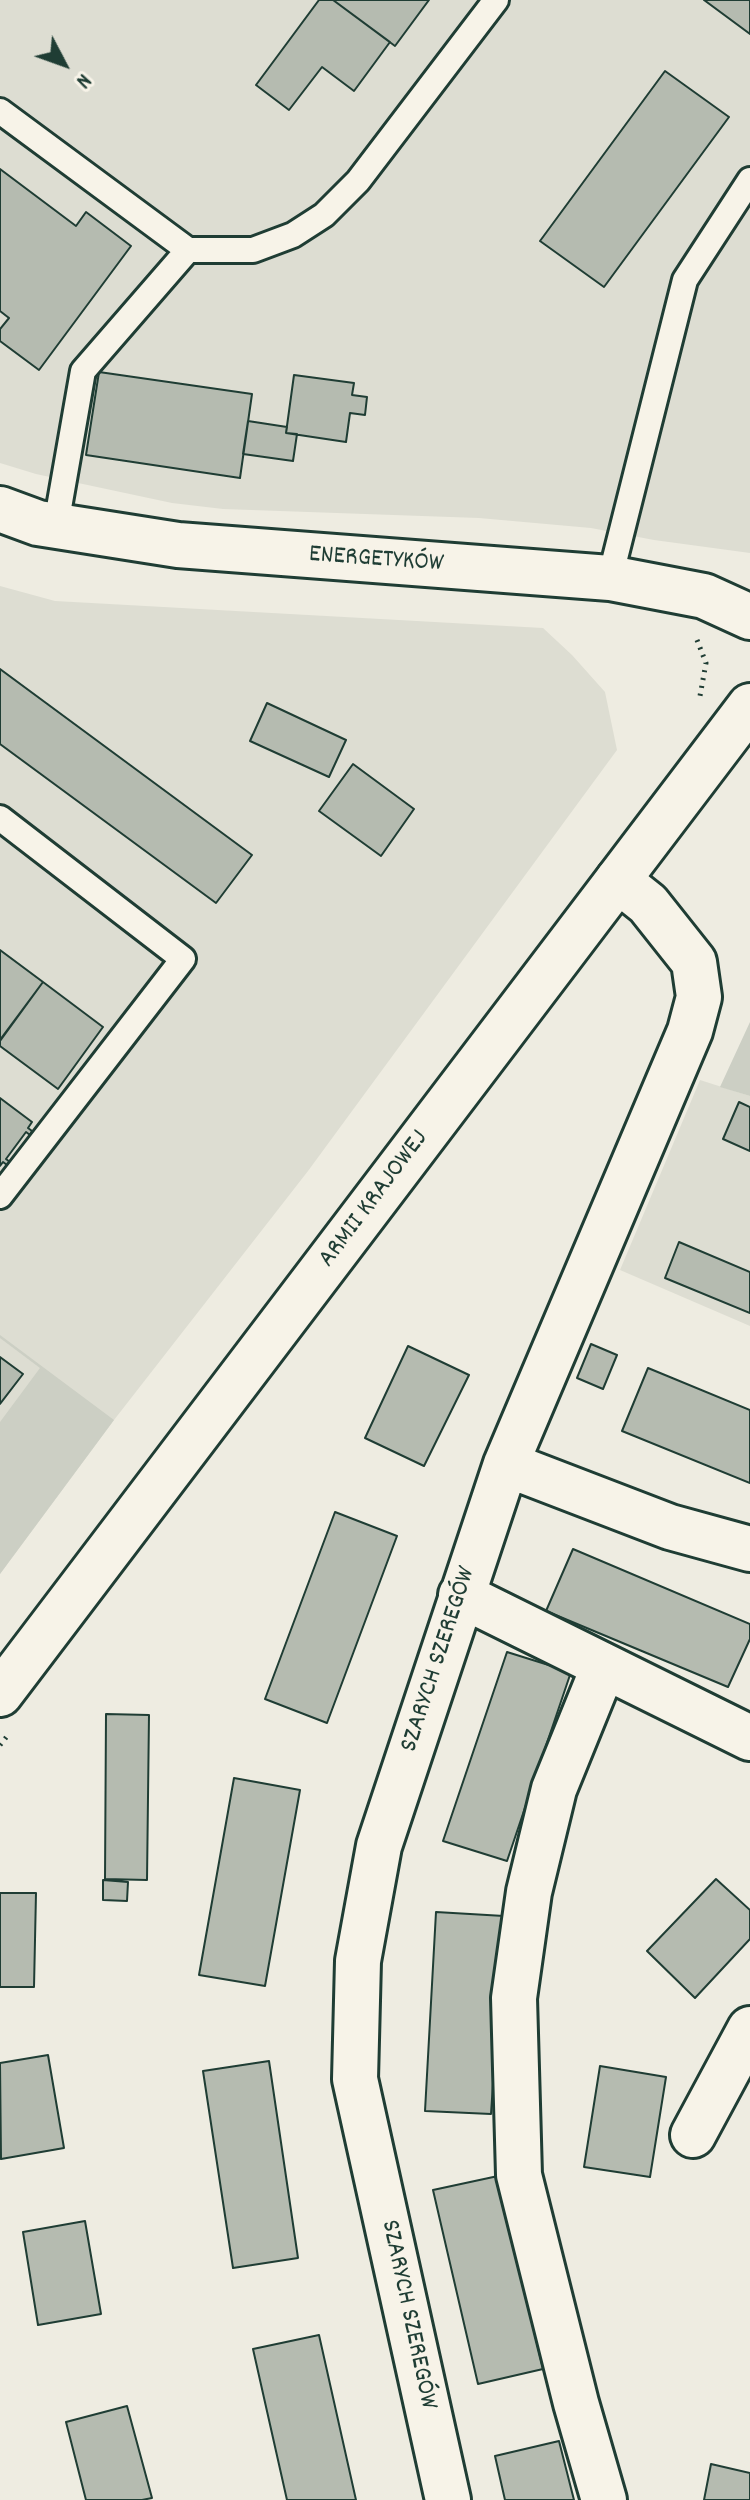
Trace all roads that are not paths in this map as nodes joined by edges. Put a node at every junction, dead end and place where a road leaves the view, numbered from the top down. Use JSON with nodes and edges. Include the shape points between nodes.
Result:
{"nodes":[{"id":1,"x":496,"y":0,"type":"edge"},
{"id":2,"x":0,"y":111,"type":"edge"},
{"id":3,"x":750,"y":180,"type":"edge"},
{"id":4,"x":188,"y":250,"type":"junction"},
{"id":5,"x":0,"y":509,"type":"edge"},
{"id":6,"x":56,"y":525,"type":"junction"},
{"id":7,"x":610,"y":578,"type":"junction"},
{"id":8,"x":750,"y":617,"type":"edge"},
{"id":9,"x":750,"y":706,"type":"edge"},
{"id":10,"x":0,"y":818,"type":"edge"},
{"id":11,"x":618,"y":880,"type":"junction"},
{"id":12,"x":0,"y":1196,"type":"edge"},
{"id":13,"x":506,"y":1464,"type":"junction"},
{"id":14,"x":750,"y":1549,"type":"edge"},
{"id":15,"x":461,"y":1595,"type":"junction"},
{"id":16,"x":604,"y":1666,"type":"junction"},
{"id":17,"x":0,"y":1694,"type":"edge"},
{"id":18,"x":750,"y":1738,"type":"edge"},
{"id":19,"x":750,"y":2029,"type":"edge"},
{"id":20,"x":693,"y":2135,"type":"dead end"},
{"id":21,"x":448,"y":2500,"type":"edge"},
{"id":22,"x":604,"y":2500,"type":"edge"}],
"edges":[{"from":1,"to":4,"type":"lane","via":[[358,181],[324,215],[293,235],[253,250]]},
{"from":2,"to":4,"type":"lane"},
{"from":3,"to":7,"type":"lane","via":[[685,280]]},
{"from":4,"to":6,"type":"lane","via":[[83,371]]},
{"from":5,"to":6,"type":"street","name":"ENERGETYKÓW"},
{"from":6,"to":7,"type":"street","name":"ENERGETYKÓW","via":[[178,545]]},
{"from":7,"to":8,"type":"street","name":"ENERGETYKÓW","via":[[704,596]]},
{"from":9,"to":11,"type":"street","name":"ARMII KRAJOWEJ"},
{"from":10,"to":12,"type":"lane","via":[[183,959]]},
{"from":11,"to":13,"type":"street","name":"SZARYCH SZEREGÓW","via":[[648,904],[694,962],[699,997],[690,1031]]},
{"from":11,"to":17,"type":"street","name":"ARMII KRAJOWEJ"},
{"from":13,"to":14,"type":"street","via":[[670,1527]]},
{"from":13,"to":15,"type":"street","name":"SZARYCH SZEREGÓW"},
{"from":15,"to":16,"type":"street"},
{"from":15,"to":21,"type":"street","name":"SZARYCH SZEREGÓW","via":[[379,1846],[358,1961],[355,2079]]},
{"from":16,"to":18,"type":"street"},
{"from":16,"to":22,"type":"street","via":[[554,1789],[529,1892],[514,1998],[519,2175]]},
{"from":19,"to":20,"type":"street"}]}
